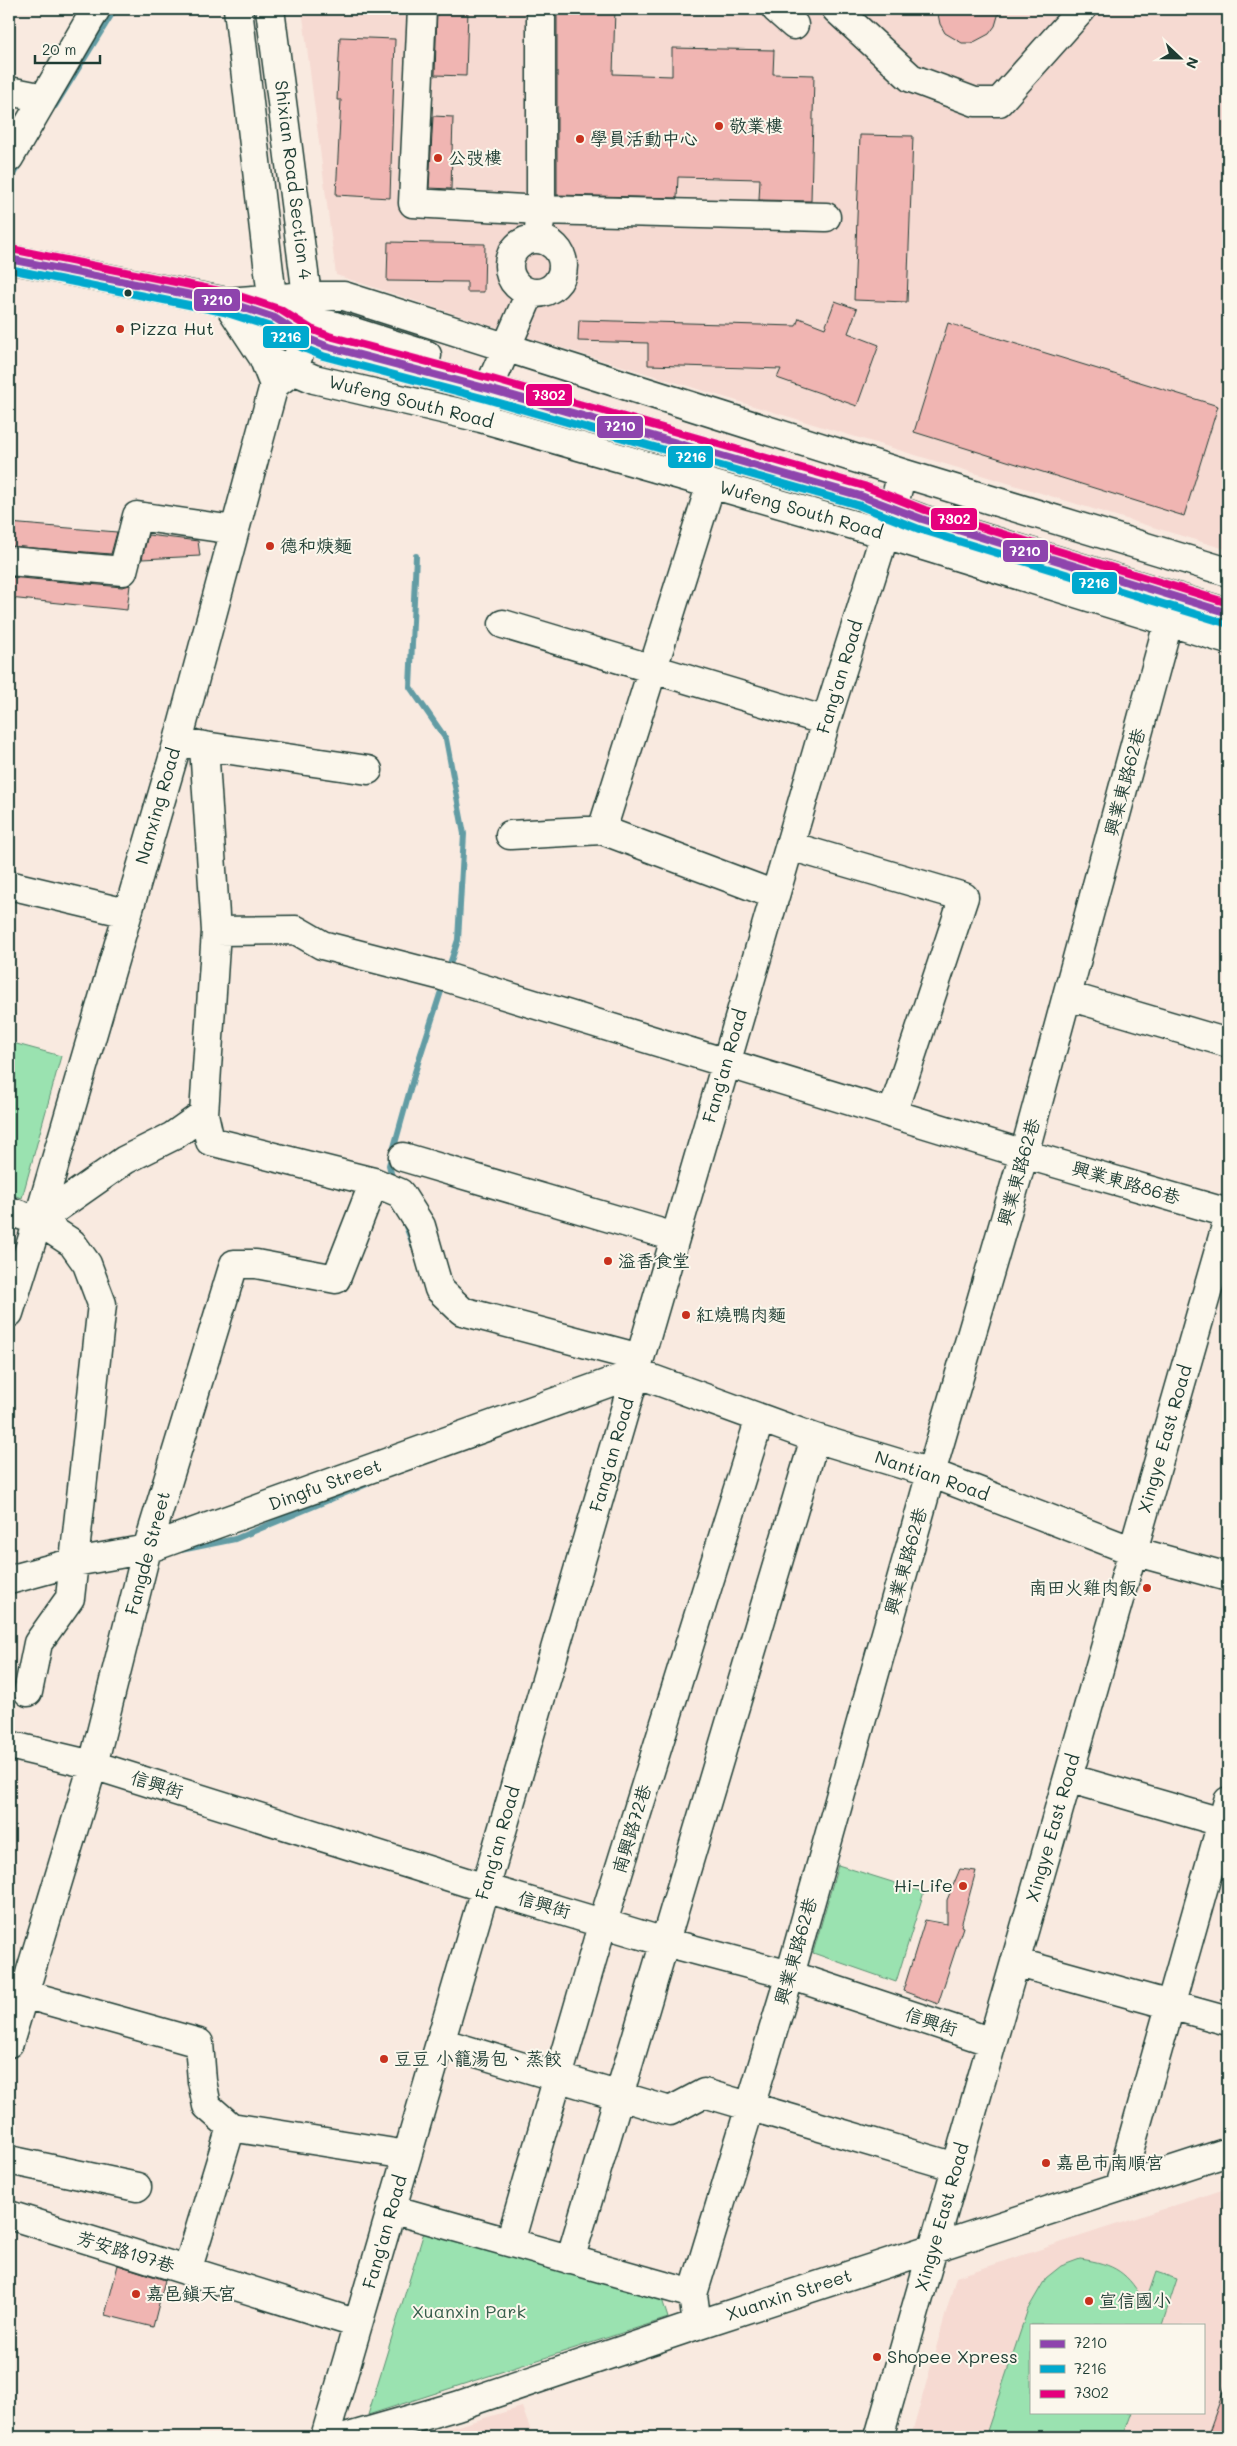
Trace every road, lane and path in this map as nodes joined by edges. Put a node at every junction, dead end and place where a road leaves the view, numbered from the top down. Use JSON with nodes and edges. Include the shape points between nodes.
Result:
{"nodes":[{"id":1,"x":96,"y":9,"type":"edge"},
{"id":2,"x":238,"y":9,"type":"edge"},
{"id":3,"x":270,"y":9,"type":"edge"},
{"id":4,"x":422,"y":9,"type":"edge"},
{"id":5,"x":542,"y":9,"type":"edge"},
{"id":6,"x":836,"y":9,"type":"edge"},
{"id":7,"x":1082,"y":9,"type":"edge"},
{"id":8,"x":9,"y":91,"type":"edge"},
{"id":9,"x":44,"y":98,"type":"junction"},
{"id":10,"x":9,"y":158,"type":"edge"},
{"id":11,"x":541,"y":210,"type":"junction"},
{"id":12,"x":826,"y":217,"type":"dead end"},
{"id":13,"x":538,"y":239,"type":"junction"},
{"id":14,"x":9,"y":259,"type":"edge"},
{"id":15,"x":530,"y":293,"type":"junction"},
{"id":16,"x":227,"y":302,"type":"junction"},
{"id":17,"x":273,"y":308,"type":"junction"},
{"id":18,"x":307,"y":318,"type":"junction"},
{"id":19,"x":507,"y":348,"type":"junction"},
{"id":20,"x":263,"y":357,"type":"junction"},
{"id":21,"x":284,"y":378,"type":"junction"},
{"id":22,"x":492,"y":383,"type":"junction"},
{"id":23,"x":481,"y":418,"type":"junction"},
{"id":24,"x":711,"y":484,"type":"junction"},
{"id":25,"x":897,"y":492,"type":"junction"},
{"id":26,"x":234,"y":530,"type":"junction"},
{"id":27,"x":885,"y":534,"type":"junction"},
{"id":28,"x":9,"y":561,"type":"edge"},
{"id":29,"x":1228,"y":572,"type":"edge"},
{"id":30,"x":1228,"y":597,"type":"edge"},
{"id":31,"x":1228,"y":613,"type":"edge"},
{"id":32,"x":1168,"y":623,"type":"junction"},
{"id":33,"x":503,"y":624,"type":"dead end"},
{"id":34,"x":1228,"y":640,"type":"edge"},
{"id":35,"x":654,"y":669,"type":"junction"},
{"id":36,"x":826,"y":721,"type":"junction"},
{"id":37,"x":178,"y":741,"type":"junction"},
{"id":38,"x":204,"y":746,"type":"junction"},
{"id":39,"x":368,"y":770,"type":"dead end"},
{"id":40,"x":602,"y":830,"type":"junction"},
{"id":41,"x":510,"y":835,"type":"dead end"},
{"id":42,"x":790,"y":846,"type":"junction"},
{"id":43,"x":9,"y":885,"type":"edge"},
{"id":44,"x":775,"y":895,"type":"junction"},
{"id":45,"x":127,"y":913,"type":"junction"},
{"id":46,"x":216,"y":931,"type":"junction"},
{"id":47,"x":1068,"y":996,"type":"junction"},
{"id":48,"x":1228,"y":1043,"type":"edge"},
{"id":49,"x":726,"y":1064,"type":"junction"},
{"id":50,"x":204,"y":1114,"type":"junction"},
{"id":51,"x":892,"y":1114,"type":"junction"},
{"id":52,"x":1024,"y":1154,"type":"junction"},
{"id":53,"x":403,"y":1157,"type":"dead end"},
{"id":54,"x":374,"y":1182,"type":"junction"},
{"id":55,"x":9,"y":1212,"type":"edge"},
{"id":56,"x":1228,"y":1213,"type":"edge"},
{"id":57,"x":1228,"y":1219,"type":"edge"},
{"id":58,"x":38,"y":1220,"type":"junction"},
{"id":59,"x":675,"y":1238,"type":"junction"},
{"id":60,"x":9,"y":1313,"type":"edge"},
{"id":61,"x":638,"y":1366,"type":"junction"},
{"id":62,"x":760,"y":1418,"type":"junction"},
{"id":63,"x":815,"y":1438,"type":"junction"},
{"id":64,"x":930,"y":1473,"type":"junction"},
{"id":65,"x":146,"y":1549,"type":"junction"},
{"id":66,"x":1133,"y":1551,"type":"junction"},
{"id":67,"x":75,"y":1562,"type":"junction"},
{"id":68,"x":1228,"y":1577,"type":"edge"},
{"id":69,"x":9,"y":1580,"type":"edge"},
{"id":70,"x":28,"y":1692,"type":"dead end"},
{"id":71,"x":9,"y":1745,"type":"edge"},
{"id":72,"x":93,"y":1765,"type":"junction"},
{"id":73,"x":1068,"y":1778,"type":"junction"},
{"id":74,"x":1227,"y":1816,"type":"edge"},
{"id":75,"x":485,"y":1888,"type":"junction"},
{"id":76,"x":603,"y":1922,"type":"junction"},
{"id":77,"x":665,"y":1942,"type":"junction"},
{"id":78,"x":1015,"y":1962,"type":"junction"},
{"id":79,"x":790,"y":1975,"type":"junction"},
{"id":80,"x":24,"y":1994,"type":"junction"},
{"id":81,"x":1172,"y":2004,"type":"junction"},
{"id":82,"x":1228,"y":2021,"type":"edge"},
{"id":83,"x":440,"y":2042,"type":"junction"},
{"id":84,"x":992,"y":2042,"type":"junction"},
{"id":85,"x":9,"y":2043,"type":"edge"},
{"id":86,"x":558,"y":2078,"type":"junction"},
{"id":87,"x":618,"y":2097,"type":"junction"},
{"id":88,"x":749,"y":2107,"type":"junction"},
{"id":89,"x":231,"y":2127,"type":"junction"},
{"id":90,"x":1228,"y":2152,"type":"edge"},
{"id":91,"x":407,"y":2155,"type":"junction"},
{"id":92,"x":9,"y":2160,"type":"edge"},
{"id":93,"x":956,"y":2167,"type":"junction"},
{"id":94,"x":137,"y":2186,"type":"dead end"},
{"id":95,"x":1119,"y":2187,"type":"junction"},
{"id":96,"x":392,"y":2209,"type":"junction"},
{"id":97,"x":9,"y":2215,"type":"edge"},
{"id":98,"x":510,"y":2242,"type":"junction"},
{"id":99,"x":932,"y":2250,"type":"junction"},
{"id":100,"x":570,"y":2260,"type":"junction"},
{"id":101,"x":187,"y":2271,"type":"junction"},
{"id":102,"x":692,"y":2294,"type":"junction"},
{"id":103,"x":358,"y":2324,"type":"junction"},
{"id":104,"x":697,"y":2324,"type":"junction"},
{"id":105,"x":325,"y":2437,"type":"edge"},
{"id":106,"x":349,"y":2437,"type":"edge"},
{"id":107,"x":879,"y":2437,"type":"edge"}],
"edges":[{"from":1,"to":9,"type":"street"},
{"from":2,"to":17,"type":"street","name":"Shixian Road Section 4"},
{"from":3,"to":18,"type":"street","name":"Shixian Road Section 4"},
{"from":4,"to":11,"type":"street","via":[[414,203]]},
{"from":5,"to":11,"type":"street"},
{"from":6,"to":7,"type":"street","via":[[911,78],[975,102],[999,102]]},
{"from":8,"to":9,"type":"street"},
{"from":9,"to":10,"type":"street"},
{"from":11,"to":12,"type":"street"},
{"from":11,"to":13,"type":"street"},
{"from":13,"to":15,"type":"street","via":[[529,240],[514,250],[508,267],[515,284]]},
{"from":13,"to":15,"type":"street","via":[[554,246],[559,253],[562,270],[555,285]]},
{"from":14,"to":16,"type":"street"},
{"from":15,"to":19,"type":"street"},
{"from":16,"to":17,"type":"street"},
{"from":16,"to":20,"type":"street"},
{"from":17,"to":18,"type":"street","name":"Shixian Road Section 4"},
{"from":17,"to":18,"type":"street","name":"Wufeng South Road"},
{"from":17,"to":20,"type":"street"},
{"from":18,"to":19,"type":"street","name":"Wufeng South Road","via":[[344,296]]},
{"from":18,"to":21,"type":"street","name":"Nanxing Road"},
{"from":18,"to":22,"type":"street","name":"Wufeng South Road"},
{"from":19,"to":22,"type":"street"},
{"from":19,"to":25,"type":"street","name":"Wufeng South Road"},
{"from":20,"to":21,"type":"street"},
{"from":21,"to":23,"type":"street","name":"Wufeng South Road","via":[[314,379]]},
{"from":21,"to":26,"type":"street","name":"Nanxing Road"},
{"from":22,"to":23,"type":"street"},
{"from":22,"to":25,"type":"street","name":"Wufeng South Road","via":[[861,496]]},
{"from":23,"to":24,"type":"street","name":"Wufeng South Road"},
{"from":24,"to":27,"type":"street","name":"Wufeng South Road"},
{"from":24,"to":35,"type":"street"},
{"from":25,"to":27,"type":"street","name":"Fang'an Road"},
{"from":25,"to":29,"type":"street","name":"Wufeng South Road"},
{"from":25,"to":30,"type":"street","name":"Wufeng South Road"},
{"from":25,"to":31,"type":"street","name":"Wufeng South Road"},
{"from":26,"to":28,"type":"street","via":[[137,516],[123,571]]},
{"from":26,"to":37,"type":"street","name":"Nanxing Road"},
{"from":27,"to":32,"type":"street","name":"Wufeng South Road"},
{"from":27,"to":36,"type":"street","name":"Fang'an Road"},
{"from":32,"to":34,"type":"street","name":"Wufeng South Road"},
{"from":32,"to":47,"type":"street","name":"興業東路62巷"},
{"from":33,"to":35,"type":"street"},
{"from":35,"to":36,"type":"street"},
{"from":35,"to":40,"type":"street"},
{"from":36,"to":42,"type":"street","name":"Fang'an Road"},
{"from":37,"to":38,"type":"street"},
{"from":37,"to":45,"type":"street","name":"Nanxing Road"},
{"from":38,"to":39,"type":"street"},
{"from":38,"to":46,"type":"street"},
{"from":40,"to":41,"type":"street"},
{"from":40,"to":44,"type":"street"},
{"from":42,"to":44,"type":"street","name":"Fang'an Road"},
{"from":42,"to":51,"type":"street","via":[[964,897]]},
{"from":43,"to":45,"type":"street"},
{"from":44,"to":49,"type":"street","name":"Fang'an Road"},
{"from":45,"to":58,"type":"street","name":"Nanxing Road"},
{"from":46,"to":49,"type":"street","name":"興業東路86巷","via":[[296,930],[322,945],[442,976]]},
{"from":46,"to":50,"type":"street"},
{"from":47,"to":48,"type":"street"},
{"from":47,"to":52,"type":"street","name":"興業東路62巷"},
{"from":49,"to":51,"type":"street","name":"興業東路86巷"},
{"from":49,"to":59,"type":"street","name":"Fang'an Road"},
{"from":50,"to":54,"type":"street","name":"Nantian Road","via":[[210,1141]]},
{"from":50,"to":58,"type":"street","via":[[173,1136],[125,1160]]},
{"from":51,"to":52,"type":"street","name":"興業東路86巷"},
{"from":52,"to":56,"type":"street","name":"興業東路86巷"},
{"from":52,"to":64,"type":"street","name":"興業東路62巷"},
{"from":53,"to":59,"type":"street"},
{"from":54,"to":61,"type":"street","name":"Nantian Road","via":[[400,1193],[421,1226],[439,1289],[462,1311]]},
{"from":54,"to":65,"type":"street","name":"Fangde Street","via":[[336,1280],[256,1264],[234,1264]]},
{"from":55,"to":58,"type":"street"},
{"from":57,"to":66,"type":"street","name":"Xingye East Road"},
{"from":58,"to":60,"type":"street","name":"Nanxing Road"},
{"from":58,"to":67,"type":"street","via":[[72,1243],[87,1264],[102,1304],[85,1442]]},
{"from":59,"to":61,"type":"street","name":"Fang'an Road"},
{"from":61,"to":62,"type":"street","name":"Nantian Road"},
{"from":61,"to":65,"type":"street","name":"Dingfu Street"},
{"from":61,"to":75,"type":"street","name":"Fang'an Road"},
{"from":62,"to":63,"type":"street","name":"Nantian Road"},
{"from":62,"to":76,"type":"street","name":"南興路72巷"},
{"from":63,"to":64,"type":"street","name":"Nantian Road"},
{"from":63,"to":77,"type":"street"},
{"from":64,"to":66,"type":"street","name":"Nantian Road"},
{"from":64,"to":79,"type":"street","name":"興業東路62巷"},
{"from":65,"to":67,"type":"street","name":"Dingfu Street"},
{"from":65,"to":72,"type":"street","name":"Fangde Street"},
{"from":66,"to":68,"type":"street","name":"Nantian Road"},
{"from":66,"to":73,"type":"street","name":"Xingye East Road"},
{"from":67,"to":69,"type":"street","name":"Dingfu Street"},
{"from":67,"to":70,"type":"street","via":[[70,1598],[38,1643]]},
{"from":71,"to":72,"type":"street","name":"信興街"},
{"from":72,"to":75,"type":"street","name":"信興街"},
{"from":72,"to":80,"type":"street","name":"Fangde Street"},
{"from":73,"to":74,"type":"street"},
{"from":73,"to":78,"type":"street","name":"Xingye East Road"},
{"from":74,"to":81,"type":"street"},
{"from":75,"to":76,"type":"street","name":"信興街"},
{"from":75,"to":83,"type":"street","name":"Fang'an Road"},
{"from":76,"to":77,"type":"street","name":"信興街"},
{"from":76,"to":86,"type":"street","name":"南興路72巷"},
{"from":77,"to":79,"type":"street","name":"信興街"},
{"from":77,"to":87,"type":"street"},
{"from":78,"to":81,"type":"street"},
{"from":78,"to":84,"type":"street","name":"Xingye East Road"},
{"from":79,"to":84,"type":"street","name":"信興街"},
{"from":79,"to":88,"type":"street","name":"興業東路62巷"},
{"from":80,"to":85,"type":"street","name":"Fangde Street"},
{"from":80,"to":89,"type":"street","via":[[198,2043],[208,2106]]},
{"from":81,"to":82,"type":"street"},
{"from":81,"to":95,"type":"street"},
{"from":83,"to":86,"type":"street"},
{"from":83,"to":91,"type":"street","name":"Fang'an Road"},
{"from":84,"to":93,"type":"street","name":"Xingye East Road"},
{"from":86,"to":87,"type":"street"},
{"from":86,"to":98,"type":"street","name":"南興路72巷"},
{"from":87,"to":88,"type":"street","via":[[670,2111],[704,2093]]},
{"from":87,"to":100,"type":"street"},
{"from":88,"to":93,"type":"street"},
{"from":88,"to":102,"type":"street","name":"興業東路62巷"},
{"from":89,"to":91,"type":"street"},
{"from":89,"to":101,"type":"street"},
{"from":90,"to":95,"type":"street","name":"Xuanxin Street"},
{"from":91,"to":96,"type":"street","name":"Fang'an Road"},
{"from":92,"to":94,"type":"street"},
{"from":93,"to":99,"type":"street","name":"Xingye East Road"},
{"from":95,"to":99,"type":"street","name":"Xuanxin Street"},
{"from":96,"to":98,"type":"street"},
{"from":96,"to":103,"type":"street","name":"Fang'an Road"},
{"from":97,"to":101,"type":"street","name":"芳安路197巷"},
{"from":98,"to":100,"type":"street"},
{"from":99,"to":104,"type":"street","name":"Xuanxin Street"},
{"from":99,"to":107,"type":"street","name":"Xingye East Road"},
{"from":100,"to":102,"type":"street"},
{"from":101,"to":103,"type":"street","name":"芳安路197巷"},
{"from":102,"to":104,"type":"street","name":"興業東路62巷"},
{"from":103,"to":105,"type":"street","name":"Fang'an Road"},
{"from":104,"to":106,"type":"street","name":"Xuanxin Street","via":[[456,2406]]}]}
